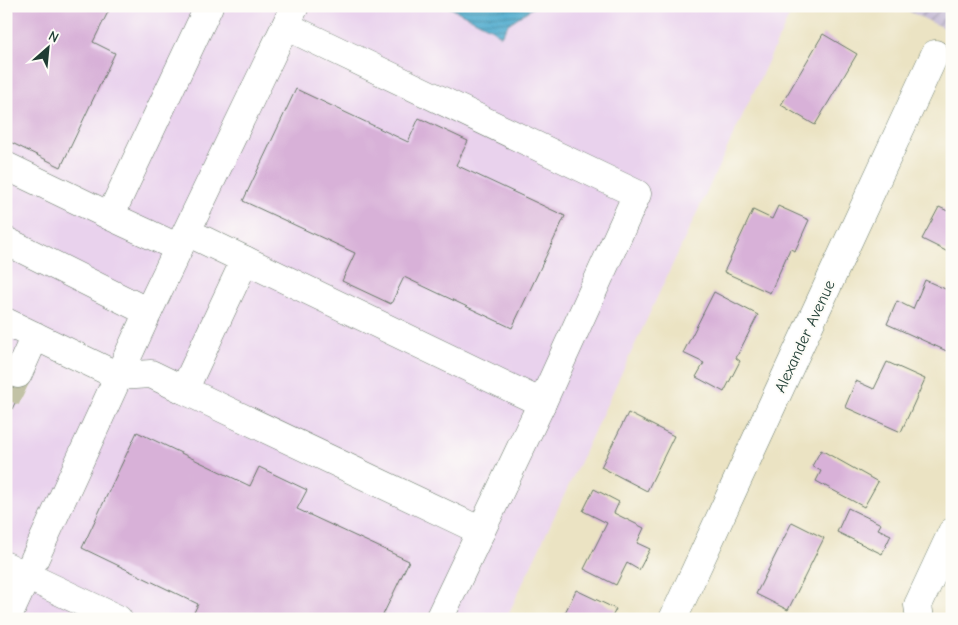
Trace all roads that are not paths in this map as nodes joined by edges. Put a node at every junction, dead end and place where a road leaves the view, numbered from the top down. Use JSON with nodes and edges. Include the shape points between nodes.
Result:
{"nodes":[{"id":1,"x":209,"y":6,"type":"edge"},
{"id":2,"x":291,"y":16,"type":"edge"},
{"id":3,"x":935,"y":54,"type":"dead end"},
{"id":4,"x":6,"y":166,"type":"edge"},
{"id":5,"x":110,"y":216,"type":"junction"},
{"id":6,"x":183,"y":240,"type":"junction"},
{"id":7,"x":6,"y":241,"type":"edge"},
{"id":8,"x":245,"y":260,"type":"junction"},
{"id":9,"x":148,"y":312,"type":"junction"},
{"id":10,"x":6,"y":322,"type":"edge"},
{"id":11,"x":35,"y":336,"type":"junction"},
{"id":12,"x":18,"y":374,"type":"tunnel mouth"},
{"id":13,"x":118,"y":376,"type":"junction"},
{"id":14,"x":184,"y":390,"type":"junction"},
{"id":15,"x":542,"y":402,"type":"junction"},
{"id":16,"x":481,"y":532,"type":"junction"},
{"id":17,"x":952,"y":532,"type":"edge"},
{"id":18,"x":16,"y":571,"type":"edge"},
{"id":19,"x":7,"y":619,"type":"edge"},
{"id":20,"x":118,"y":619,"type":"edge"},
{"id":21,"x":438,"y":619,"type":"edge"},
{"id":22,"x":673,"y":619,"type":"edge"},
{"id":23,"x":920,"y":619,"type":"edge"}],
"edges":[{"from":1,"to":5,"type":"street"},
{"from":2,"to":6,"type":"street"},
{"from":2,"to":15,"type":"street","via":[[636,194]]},
{"from":3,"to":22,"type":"street","name":"Alexander Avenue"},
{"from":4,"to":5,"type":"street"},
{"from":5,"to":6,"type":"street"},
{"from":6,"to":8,"type":"street"},
{"from":6,"to":9,"type":"street"},
{"from":7,"to":9,"type":"street"},
{"from":8,"to":14,"type":"street"},
{"from":8,"to":15,"type":"street"},
{"from":9,"to":13,"type":"street"},
{"from":10,"to":11,"type":"street"},
{"from":11,"to":12,"type":"street"},
{"from":11,"to":13,"type":"street"},
{"from":13,"to":14,"type":"street","via":[[151,374]]},
{"from":13,"to":18,"type":"street"},
{"from":14,"to":16,"type":"street"},
{"from":15,"to":16,"type":"street"},
{"from":16,"to":21,"type":"street"},
{"from":17,"to":23,"type":"street","via":[[918,605]]},
{"from":18,"to":19,"type":"street"},
{"from":18,"to":20,"type":"street"}]}
